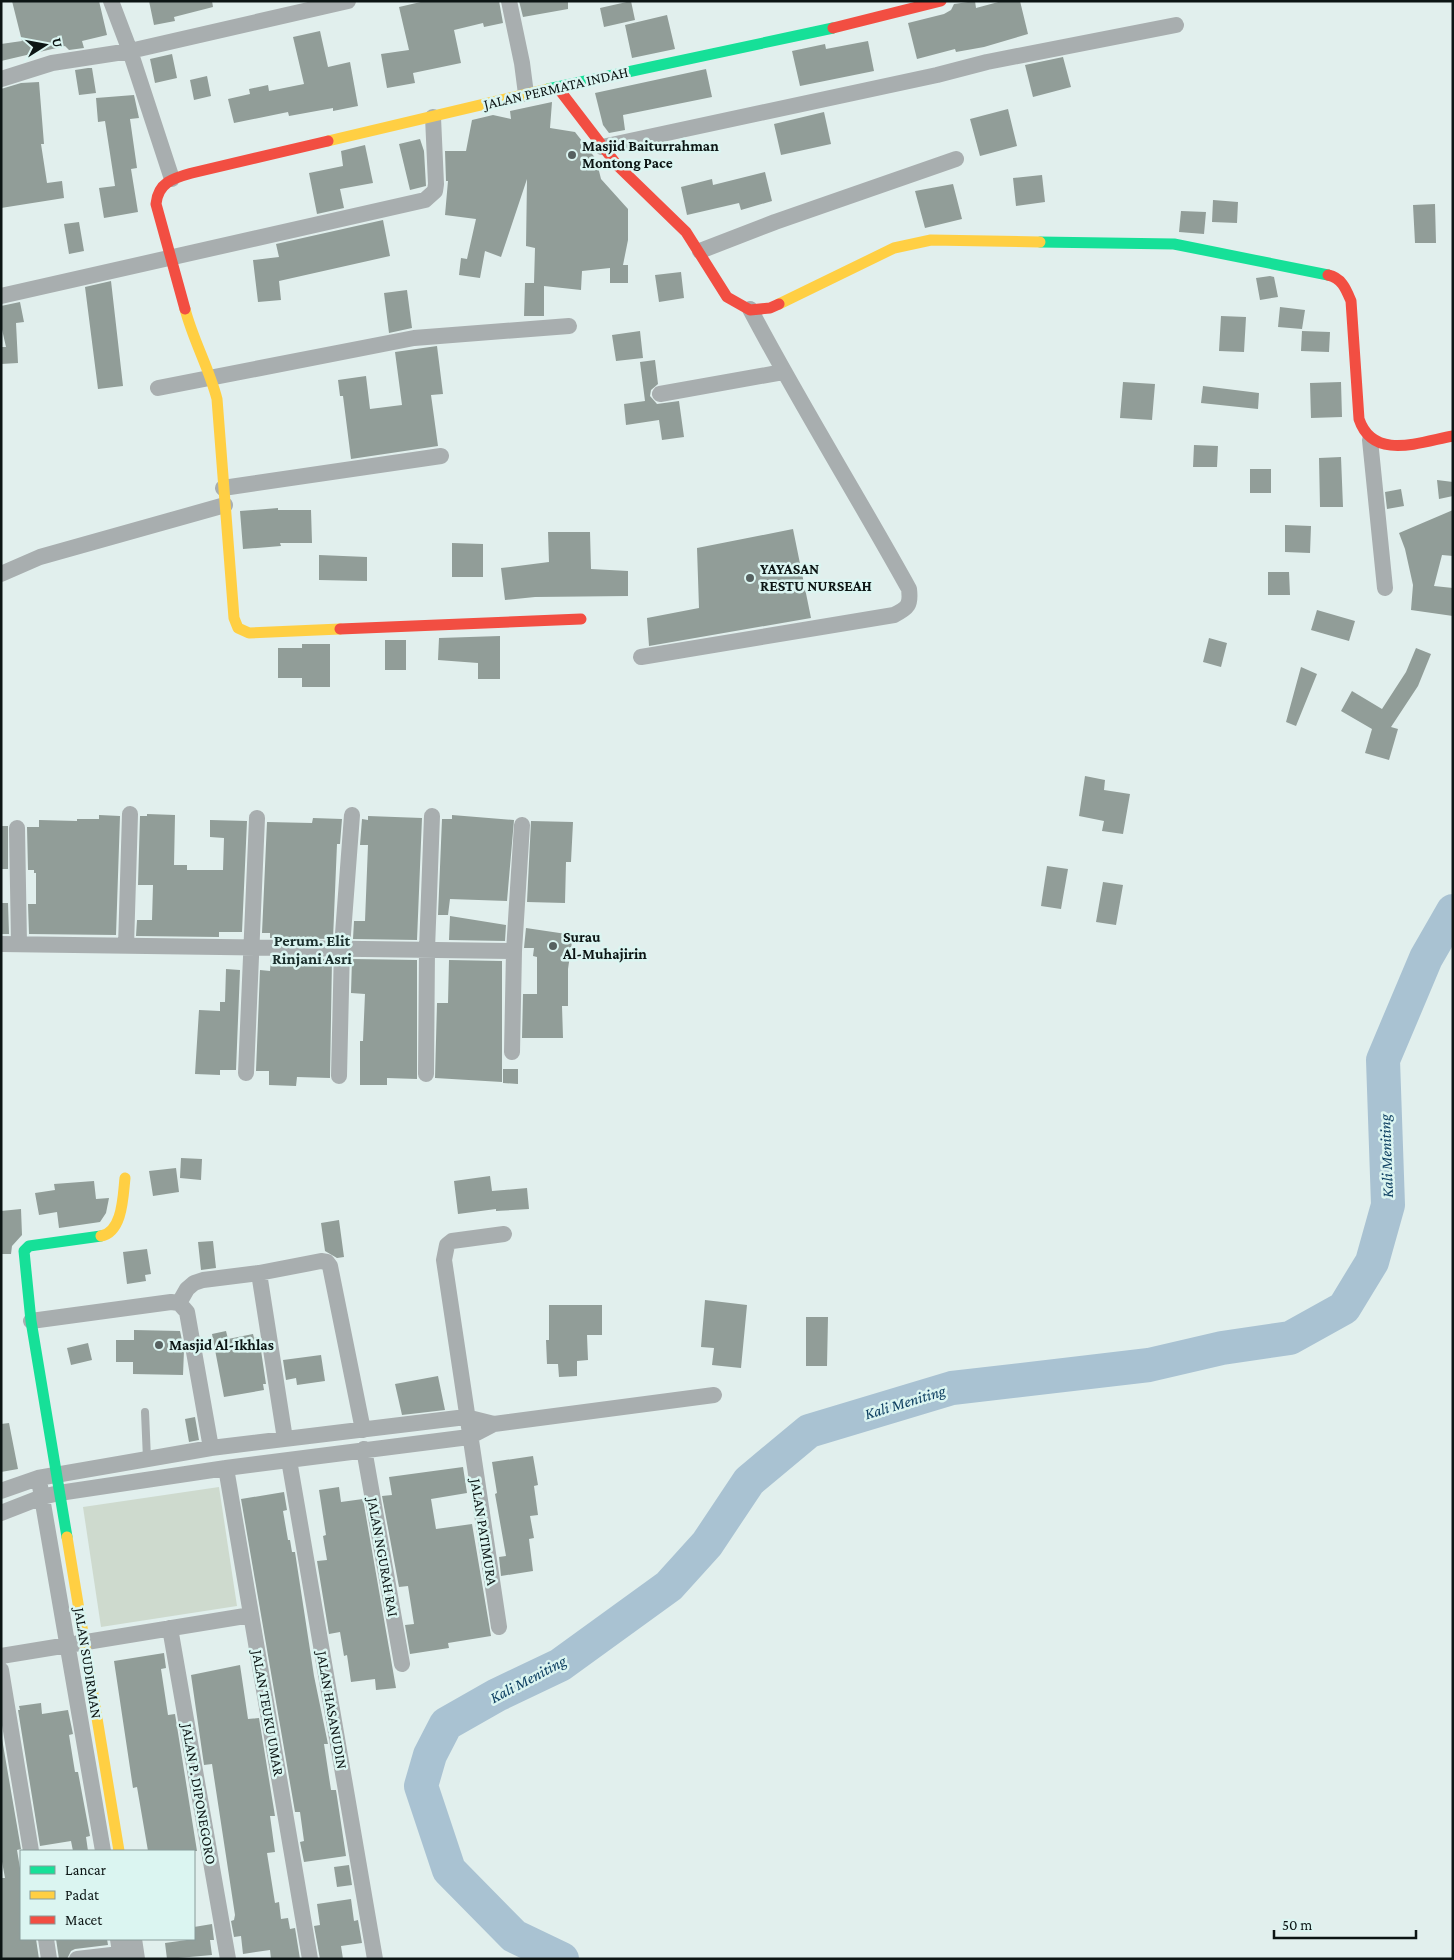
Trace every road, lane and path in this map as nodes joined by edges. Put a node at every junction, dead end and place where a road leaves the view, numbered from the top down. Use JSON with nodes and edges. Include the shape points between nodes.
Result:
{"nodes":[{"id":1,"x":111,"y":1,"type":"edge"},
{"id":2,"x":348,"y":1,"type":"edge"},
{"id":3,"x":509,"y":1,"type":"edge"},
{"id":4,"x":941,"y":1,"type":"edge"},
{"id":5,"x":299,"y":7,"type":"edge"},
{"id":6,"x":1176,"y":26,"type":"dead end"},
{"id":7,"x":130,"y":50,"type":"junction"},
{"id":8,"x":1,"y":79,"type":"edge"},
{"id":9,"x":558,"y":88,"type":"junction"},
{"id":10,"x":526,"y":94,"type":"junction"},
{"id":11,"x":433,"y":117,"type":"junction"},
{"id":12,"x":602,"y":147,"type":"junction"},
{"id":13,"x":956,"y":160,"type":"dead end"},
{"id":14,"x":172,"y":179,"type":"junction"},
{"id":15,"x":700,"y":251,"type":"junction"},
{"id":16,"x":170,"y":258,"type":"junction"},
{"id":17,"x":1,"y":296,"type":"edge"},
{"id":18,"x":750,"y":309,"type":"junction"},
{"id":19,"x":569,"y":326,"type":"dead end"},
{"id":20,"x":783,"y":372,"type":"junction"},
{"id":21,"x":211,"y":377,"type":"junction"},
{"id":22,"x":158,"y":388,"type":"dead end"},
{"id":23,"x":660,"y":394,"type":"dead end"},
{"id":24,"x":1453,"y":436,"type":"edge"},
{"id":25,"x":1370,"y":440,"type":"junction"},
{"id":26,"x":441,"y":456,"type":"dead end"},
{"id":27,"x":223,"y":488,"type":"junction"},
{"id":28,"x":224,"y":505,"type":"junction"},
{"id":29,"x":1,"y":574,"type":"edge"},
{"id":30,"x":1385,"y":588,"type":"dead end"},
{"id":31,"x":581,"y":619,"type":"dead end"},
{"id":32,"x":641,"y":657,"type":"dead end"},
{"id":33,"x":130,"y":814,"type":"dead end"},
{"id":34,"x":352,"y":814,"type":"dead end"},
{"id":35,"x":432,"y":816,"type":"dead end"},
{"id":36,"x":256,"y":818,"type":"dead end"},
{"id":37,"x":522,"y":825,"type":"dead end"},
{"id":38,"x":17,"y":828,"type":"dead end"},
{"id":39,"x":1,"y":944,"type":"edge"},
{"id":40,"x":19,"y":944,"type":"junction"},
{"id":41,"x":126,"y":946,"type":"junction"},
{"id":42,"x":252,"y":947,"type":"junction"},
{"id":43,"x":342,"y":947,"type":"junction"},
{"id":44,"x":427,"y":949,"type":"junction"},
{"id":45,"x":514,"y":951,"type":"junction"},
{"id":46,"x":512,"y":1052,"type":"dead end"},
{"id":47,"x":246,"y":1073,"type":"dead end"},
{"id":48,"x":426,"y":1074,"type":"dead end"},
{"id":49,"x":339,"y":1076,"type":"dead end"},
{"id":50,"x":125,"y":1178,"type":"dead end"},
{"id":51,"x":504,"y":1234,"type":"dead end"},
{"id":52,"x":260,"y":1273,"type":"junction"},
{"id":53,"x":179,"y":1304,"type":"junction"},
{"id":54,"x":31,"y":1321,"type":"junction"},
{"id":55,"x":714,"y":1395,"type":"dead end"},
{"id":56,"x":145,"y":1412,"type":"dead end"},
{"id":57,"x":466,"y":1417,"type":"junction"},
{"id":58,"x":494,"y":1424,"type":"junction"},
{"id":59,"x":363,"y":1430,"type":"junction"},
{"id":60,"x":470,"y":1437,"type":"junction"},
{"id":61,"x":285,"y":1439,"type":"junction"},
{"id":62,"x":212,"y":1448,"type":"junction"},
{"id":63,"x":364,"y":1449,"type":"junction"},
{"id":64,"x":147,"y":1459,"type":"junction"},
{"id":65,"x":288,"y":1460,"type":"junction"},
{"id":66,"x":226,"y":1468,"type":"junction"},
{"id":67,"x":57,"y":1475,"type":"junction"},
{"id":68,"x":38,"y":1478,"type":"junction"},
{"id":69,"x":1,"y":1491,"type":"edge"},
{"id":70,"x":60,"y":1493,"type":"junction"},
{"id":71,"x":42,"y":1497,"type":"junction"},
{"id":72,"x":1,"y":1513,"type":"edge"},
{"id":73,"x":251,"y":1615,"type":"junction"},
{"id":74,"x":499,"y":1627,"type":"dead end"},
{"id":75,"x":170,"y":1628,"type":"junction"},
{"id":76,"x":76,"y":1644,"type":"junction"},
{"id":77,"x":1,"y":1656,"type":"edge"},
{"id":78,"x":402,"y":1664,"type":"dead end"},
{"id":79,"x":1,"y":1670,"type":"edge"},
{"id":80,"x":31,"y":1850,"type":"edge"},
{"id":81,"x":103,"y":1850,"type":"edge"},
{"id":82,"x":119,"y":1850,"type":"edge"},
{"id":83,"x":46,"y":1940,"type":"edge"},
{"id":84,"x":134,"y":1940,"type":"edge"},
{"id":85,"x":120,"y":1950,"type":"edge"},
{"id":86,"x":49,"y":1959,"type":"edge"},
{"id":87,"x":77,"y":1959,"type":"edge"},
{"id":88,"x":137,"y":1959,"type":"edge"},
{"id":89,"x":228,"y":1959,"type":"edge"},
{"id":90,"x":310,"y":1959,"type":"edge"},
{"id":91,"x":375,"y":1959,"type":"edge"}],
"edges":[{"from":1,"to":7,"type":"street"},
{"from":2,"to":5,"type":"street"},
{"from":3,"to":10,"type":"street"},
{"from":4,"to":9,"type":"street","name":"JALAN PERMATA INDAH","via":[[845,26]]},
{"from":5,"to":7,"type":"street"},
{"from":6,"to":12,"type":"street","via":[[987,62]]},
{"from":7,"to":8,"type":"street","via":[[52,63]]},
{"from":7,"to":14,"type":"street"},
{"from":9,"to":10,"type":"street","name":"JALAN PERMATA INDAH"},
{"from":9,"to":12,"type":"street"},
{"from":10,"to":11,"type":"street","name":"JALAN PERMATA INDAH"},
{"from":11,"to":14,"type":"street","name":"JALAN PERMATA INDAH"},
{"from":11,"to":16,"type":"street","via":[[436,184],[435,191],[425,200]]},
{"from":12,"to":15,"type":"street","via":[[670,214]]},
{"from":13,"to":15,"type":"street"},
{"from":14,"to":16,"type":"street","via":[[161,185],[156,197]]},
{"from":15,"to":18,"type":"street","via":[[727,297]]},
{"from":16,"to":17,"type":"street"},
{"from":16,"to":21,"type":"street","via":[[192,336]]},
{"from":18,"to":20,"type":"street"},
{"from":18,"to":25,"type":"street","via":[[764,310],[894,248],[931,240],[1174,244],[1317,271],[1335,276],[1349,292],[1360,424]]},
{"from":19,"to":21,"type":"street","via":[[414,338]]},
{"from":20,"to":23,"type":"street"},
{"from":20,"to":32,"type":"street","via":[[864,506],[910,589],[911,601],[907,609],[894,615]]},
{"from":21,"to":22,"type":"street"},
{"from":21,"to":27,"type":"street","via":[[217,399]]},
{"from":24,"to":25,"type":"street","via":[[1390,446]]},
{"from":25,"to":30,"type":"street"},
{"from":26,"to":27,"type":"street"},
{"from":27,"to":28,"type":"street"},
{"from":28,"to":29,"type":"street","via":[[40,557]]},
{"from":28,"to":31,"type":"street","via":[[234,618],[236,626],[244,632]]},
{"from":33,"to":41,"type":"street"},
{"from":34,"to":43,"type":"street"},
{"from":35,"to":44,"type":"street"},
{"from":36,"to":42,"type":"street"},
{"from":37,"to":45,"type":"street"},
{"from":38,"to":40,"type":"street"},
{"from":39,"to":40,"type":"street"},
{"from":40,"to":41,"type":"street"},
{"from":41,"to":42,"type":"street"},
{"from":42,"to":43,"type":"street"},
{"from":42,"to":47,"type":"street"},
{"from":43,"to":44,"type":"street"},
{"from":43,"to":49,"type":"street"},
{"from":44,"to":45,"type":"street"},
{"from":44,"to":48,"type":"street"},
{"from":45,"to":46,"type":"street"},
{"from":50,"to":54,"type":"street","name":"JALAN SUDIRMAN","via":[[118,1223],[113,1230],[105,1235],[29,1246],[24,1251]]},
{"from":51,"to":57,"type":"street","name":"JALAN PATIMURA","via":[[452,1241],[444,1252]]},
{"from":52,"to":53,"type":"street","via":[[194,1283]]},
{"from":52,"to":59,"type":"street","via":[[321,1261],[330,1266]]},
{"from":52,"to":61,"type":"street"},
{"from":53,"to":54,"type":"street","via":[[171,1302]]},
{"from":53,"to":62,"type":"street","via":[[187,1312]]},
{"from":54,"to":67,"type":"street","name":"JALAN SUDIRMAN"},
{"from":55,"to":58,"type":"street"},
{"from":56,"to":64,"type":"lane"},
{"from":57,"to":58,"type":"street"},
{"from":57,"to":59,"type":"street"},
{"from":57,"to":60,"type":"street","name":"JALAN PATIMURA"},
{"from":58,"to":60,"type":"street"},
{"from":59,"to":61,"type":"street"},
{"from":60,"to":63,"type":"street"},
{"from":60,"to":74,"type":"street","name":"JALAN PATIMURA"},
{"from":61,"to":62,"type":"street"},
{"from":62,"to":64,"type":"street"},
{"from":63,"to":65,"type":"street"},
{"from":63,"to":78,"type":"street","name":"JALAN NGURAH RAI"},
{"from":64,"to":67,"type":"street"},
{"from":65,"to":66,"type":"street"},
{"from":65,"to":91,"type":"street","name":"JALAN HASANUDIN"},
{"from":66,"to":70,"type":"street"},
{"from":66,"to":73,"type":"street","name":"JALAN TEUKU UMAR"},
{"from":67,"to":68,"type":"street"},
{"from":67,"to":70,"type":"street","name":"JALAN SUDIRMAN"},
{"from":68,"to":69,"type":"street"},
{"from":68,"to":71,"type":"street"},
{"from":70,"to":71,"type":"street"},
{"from":70,"to":76,"type":"street","name":"JALAN SUDIRMAN"},
{"from":71,"to":72,"type":"street"},
{"from":71,"to":76,"type":"street"},
{"from":73,"to":75,"type":"street"},
{"from":73,"to":90,"type":"street","name":"JALAN TEUKU UMAR"},
{"from":75,"to":76,"type":"street"},
{"from":75,"to":89,"type":"street","name":"JALAN P. DIPONEGORO"},
{"from":76,"to":77,"type":"street"},
{"from":76,"to":81,"type":"street"},
{"from":76,"to":82,"type":"street","name":"JALAN SUDIRMAN"},
{"from":79,"to":80,"type":"street"},
{"from":83,"to":86,"type":"street"},
{"from":84,"to":88,"type":"street"},
{"from":85,"to":87,"type":"street"}]}
